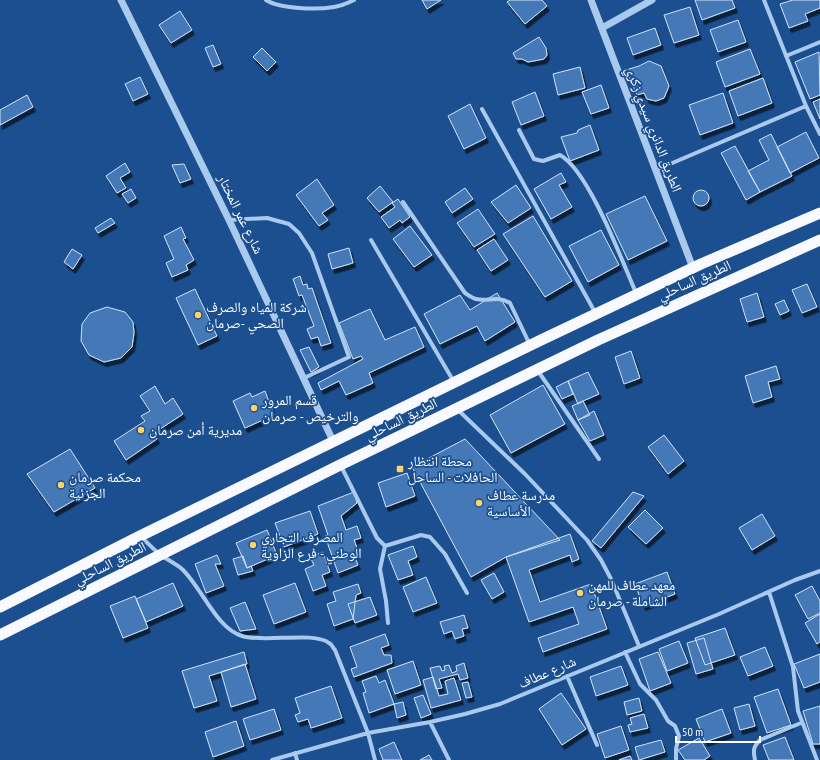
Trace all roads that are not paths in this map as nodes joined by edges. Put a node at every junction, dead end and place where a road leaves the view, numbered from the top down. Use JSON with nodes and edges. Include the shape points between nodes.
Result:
{"nodes":[{"id":1,"x":121,"y":0,"type":"edge"},
{"id":2,"x":266,"y":0,"type":"edge"},
{"id":3,"x":354,"y":0,"type":"edge"},
{"id":4,"x":591,"y":0,"type":"edge"},
{"id":5,"x":652,"y":0,"type":"edge"},
{"id":6,"x":764,"y":0,"type":"edge"},
{"id":7,"x":602,"y":28,"type":"junction"},
{"id":8,"x":820,"y":42,"type":"edge"},
{"id":9,"x":786,"y":56,"type":"junction"},
{"id":10,"x":806,"y":106,"type":"junction"},
{"id":11,"x":482,"y":109,"type":"dead end"},
{"id":12,"x":519,"y":130,"type":"dead end"},
{"id":13,"x":820,"y":134,"type":"edge"},
{"id":14,"x":656,"y":170,"type":"junction"},
{"id":15,"x":403,"y":202,"type":"dead end"},
{"id":16,"x":820,"y":213,"type":"edge"},
{"id":17,"x":229,"y":220,"type":"junction"},
{"id":18,"x":371,"y":240,"type":"dead end"},
{"id":19,"x":820,"y":240,"type":"edge"},
{"id":20,"x":693,"y":268,"type":"junction"},
{"id":21,"x":637,"y":295,"type":"junction"},
{"id":22,"x":596,"y":314,"type":"junction"},
{"id":23,"x":530,"y":345,"type":"junction"},
{"id":24,"x":537,"y":370,"type":"junction"},
{"id":25,"x":304,"y":378,"type":"junction"},
{"id":26,"x":454,"y":382,"type":"junction"},
{"id":27,"x":456,"y":409,"type":"junction"},
{"id":28,"x":333,"y":441,"type":"junction"},
{"id":29,"x":600,"y":459,"type":"dead end"},
{"id":30,"x":340,"y":465,"type":"junction"},
{"id":31,"x":140,"y":536,"type":"junction"},
{"id":32,"x":385,"y":546,"type":"junction"},
{"id":33,"x":160,"y":554,"type":"junction"},
{"id":34,"x":820,"y":572,"type":"edge"},
{"id":35,"x":769,"y":592,"type":"junction"},
{"id":36,"x":467,"y":593,"type":"dead end"},
{"id":37,"x":0,"y":607,"type":"edge"},
{"id":38,"x":388,"y":623,"type":"dead end"},
{"id":39,"x":0,"y":635,"type":"edge"},
{"id":40,"x":639,"y":646,"type":"junction"},
{"id":41,"x":625,"y":652,"type":"junction"},
{"id":42,"x":567,"y":676,"type":"junction"},
{"id":43,"x":430,"y":722,"type":"junction"},
{"id":44,"x":801,"y":723,"type":"junction"},
{"id":45,"x":368,"y":733,"type":"junction"},
{"id":46,"x":597,"y":744,"type":"dead end"},
{"id":47,"x":295,"y":754,"type":"junction"},
{"id":48,"x":272,"y":760,"type":"edge"},
{"id":49,"x":297,"y":760,"type":"edge"},
{"id":50,"x":375,"y":760,"type":"edge"},
{"id":51,"x":450,"y":760,"type":"edge"},
{"id":52,"x":676,"y":760,"type":"edge"},
{"id":53,"x":755,"y":760,"type":"edge"},
{"id":54,"x":817,"y":760,"type":"edge"}],
"edges":[{"from":1,"to":17,"type":"street","name":"شارع عمر المختار"},
{"from":2,"to":3,"type":"street","via":[[278,6],[320,8],[344,5]]},
{"from":4,"to":7,"type":"street","name":"الطريق الدائري سيدي زكري"},
{"from":5,"to":7,"type":"street"},
{"from":6,"to":9,"type":"street"},
{"from":7,"to":14,"type":"street","name":"الطريق الدائري سيدي زكري"},
{"from":8,"to":9,"type":"street"},
{"from":9,"to":10,"type":"street"},
{"from":10,"to":13,"type":"street"},
{"from":10,"to":14,"type":"street"},
{"from":11,"to":22,"type":"street"},
{"from":12,"to":21,"type":"street","via":[[534,158],[543,161],[560,155],[574,166],[602,216]]},
{"from":14,"to":20,"type":"street","name":"الطريق الدائري سيدي زكري"},
{"from":15,"to":23,"type":"street","via":[[465,293],[477,300],[499,299],[510,303]]},
{"from":16,"to":20,"type":"highway","name":"الطريق الساحلي"},
{"from":17,"to":25,"type":"street","name":"شارع عمر المختار"},
{"from":17,"to":25,"type":"street","via":[[267,218],[289,224],[299,233],[312,254],[349,357]]},
{"from":18,"to":26,"type":"street"},
{"from":19,"to":24,"type":"highway","name":"الطريق الساحلي"},
{"from":20,"to":21,"type":"highway","name":"الطريق الساحلي"},
{"from":21,"to":22,"type":"highway","name":"الطريق الساحلي"},
{"from":22,"to":23,"type":"highway","name":"الطريق الساحلي"},
{"from":23,"to":26,"type":"highway","name":"الطريق الساحلي"},
{"from":24,"to":27,"type":"highway","name":"الطريق الساحلي"},
{"from":24,"to":29,"type":"street"},
{"from":25,"to":28,"type":"street","name":"شارع عمر المختار"},
{"from":26,"to":28,"type":"highway","name":"الطريق الساحلي"},
{"from":27,"to":30,"type":"highway","name":"الطريق الساحلي"},
{"from":27,"to":40,"type":"street","via":[[524,474],[587,540],[611,579]]},
{"from":28,"to":31,"type":"highway","name":"الطريق الساحلي"},
{"from":30,"to":32,"type":"street","via":[[377,538]]},
{"from":30,"to":33,"type":"highway","name":"الطريق الساحلي"},
{"from":31,"to":33,"type":"street"},
{"from":31,"to":37,"type":"highway","name":"الطريق الساحلي"},
{"from":32,"to":36,"type":"street","via":[[421,535],[430,537],[445,554]]},
{"from":32,"to":38,"type":"street","via":[[380,569]]},
{"from":33,"to":39,"type":"highway","name":"الطريق الساحلي"},
{"from":33,"to":45,"type":"street","via":[[182,570],[231,631],[257,638],[310,638],[330,643]]},
{"from":34,"to":35,"type":"street","name":"شارع عطاف"},
{"from":35,"to":40,"type":"street","name":"شارع عطاف"},
{"from":35,"to":44,"type":"street","via":[[793,667]]},
{"from":40,"to":41,"type":"street","name":"شارع عطاف"},
{"from":41,"to":42,"type":"street","name":"شارع عطاف"},
{"from":41,"to":52,"type":"street","via":[[640,684],[656,700],[679,736]]},
{"from":42,"to":43,"type":"street","name":"شارع عطاف","via":[[500,704]]},
{"from":42,"to":46,"type":"street"},
{"from":43,"to":45,"type":"street","name":"شارع عطاف"},
{"from":43,"to":51,"type":"street"},
{"from":44,"to":53,"type":"street","via":[[760,740],[754,746]]},
{"from":44,"to":54,"type":"street"},
{"from":45,"to":47,"type":"street","name":"شارع عطاف"},
{"from":45,"to":50,"type":"street"},
{"from":47,"to":48,"type":"street","name":"شارع عطاف"},
{"from":47,"to":49,"type":"street"}]}
